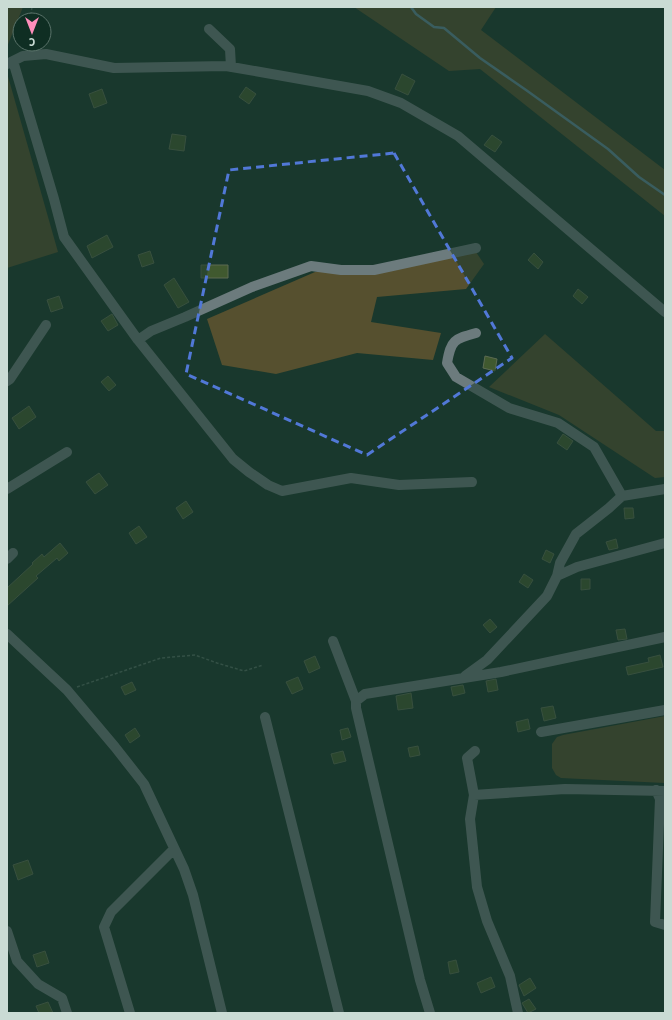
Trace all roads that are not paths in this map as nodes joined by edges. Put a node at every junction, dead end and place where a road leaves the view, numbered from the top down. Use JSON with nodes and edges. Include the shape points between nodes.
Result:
{"nodes":[{"id":1,"x":209,"y":28,"type":"dead end"},
{"id":2,"x":10,"y":62,"type":"edge"},
{"id":3,"x":231,"y":67,"type":"junction"},
{"id":4,"x":476,"y":248,"type":"dead end"},
{"id":5,"x":665,"y":312,"type":"edge"},
{"id":6,"x":46,"y":326,"type":"dead end"},
{"id":7,"x":476,"y":333,"type":"dead end"},
{"id":8,"x":138,"y":340,"type":"junction"},
{"id":9,"x":7,"y":381,"type":"edge"},
{"id":10,"x":67,"y":452,"type":"dead end"},
{"id":11,"x":472,"y":482,"type":"dead end"},
{"id":12,"x":7,"y":489,"type":"edge"},
{"id":13,"x":665,"y":489,"type":"edge"},
{"id":14,"x":622,"y":496,"type":"junction"},
{"id":15,"x":665,"y":543,"type":"edge"},
{"id":16,"x":557,"y":576,"type":"junction"},
{"id":17,"x":7,"y":634,"type":"edge"},
{"id":18,"x":665,"y":637,"type":"edge"},
{"id":19,"x":333,"y":641,"type":"dead end"},
{"id":20,"x":462,"y":678,"type":"junction"},
{"id":21,"x":356,"y":701,"type":"junction"},
{"id":22,"x":665,"y":710,"type":"edge"},
{"id":23,"x":265,"y":717,"type":"dead end"},
{"id":24,"x":541,"y":732,"type":"dead end"},
{"id":25,"x":475,"y":751,"type":"dead end"},
{"id":26,"x":660,"y":791,"type":"edge"},
{"id":27,"x":474,"y":795,"type":"junction"},
{"id":28,"x":661,"y":845,"type":"edge"},
{"id":29,"x":174,"y":850,"type":"junction"},
{"id":30,"x":665,"y":925,"type":"edge"},
{"id":31,"x":7,"y":931,"type":"edge"},
{"id":32,"x":67,"y":1013,"type":"edge"},
{"id":33,"x":130,"y":1013,"type":"edge"},
{"id":34,"x":222,"y":1013,"type":"edge"},
{"id":35,"x":339,"y":1013,"type":"edge"},
{"id":36,"x":430,"y":1013,"type":"edge"},
{"id":37,"x":518,"y":1013,"type":"edge"}],
"edges":[{"from":1,"to":3,"type":"street","via":[[230,49]]},
{"from":2,"to":3,"type":"street","via":[[23,56],[46,54],[114,68]]},
{"from":2,"to":8,"type":"street","via":[[64,237]]},
{"from":3,"to":5,"type":"street","via":[[368,91],[402,103],[458,136]]},
{"from":4,"to":8,"type":"street","via":[[374,270],[341,270],[311,266],[252,287],[151,331]]},
{"from":6,"to":9,"type":"street"},
{"from":7,"to":14,"type":"street","via":[[457,338],[449,350],[447,363],[456,377],[508,408],[558,423],[594,447]]},
{"from":8,"to":11,"type":"street","via":[[233,459],[268,485],[282,491],[351,478],[399,485]]},
{"from":10,"to":12,"type":"street"},
{"from":13,"to":14,"type":"street"},
{"from":14,"to":16,"type":"street","via":[[576,534],[560,563]]},
{"from":15,"to":16,"type":"street","via":[[577,567]]},
{"from":16,"to":20,"type":"street","via":[[547,596],[488,660]]},
{"from":17,"to":29,"type":"street","via":[[67,690],[144,784]]},
{"from":18,"to":20,"type":"street"},
{"from":19,"to":21,"type":"street"},
{"from":20,"to":21,"type":"street","via":[[365,694]]},
{"from":21,"to":36,"type":"street"},
{"from":22,"to":24,"type":"street"},
{"from":23,"to":35,"type":"street"},
{"from":25,"to":27,"type":"street","via":[[467,758]]},
{"from":26,"to":27,"type":"street","via":[[565,789]]},
{"from":26,"to":28,"type":"street"},
{"from":27,"to":37,"type":"street","via":[[470,819],[477,887],[487,921],[510,976]]},
{"from":28,"to":30,"type":"street","via":[[655,922]]},
{"from":29,"to":33,"type":"street","via":[[111,912],[104,927]]},
{"from":29,"to":34,"type":"street","via":[[184,869],[192,895]]},
{"from":31,"to":32,"type":"street","via":[[17,961],[38,984],[62,998]]}]}
